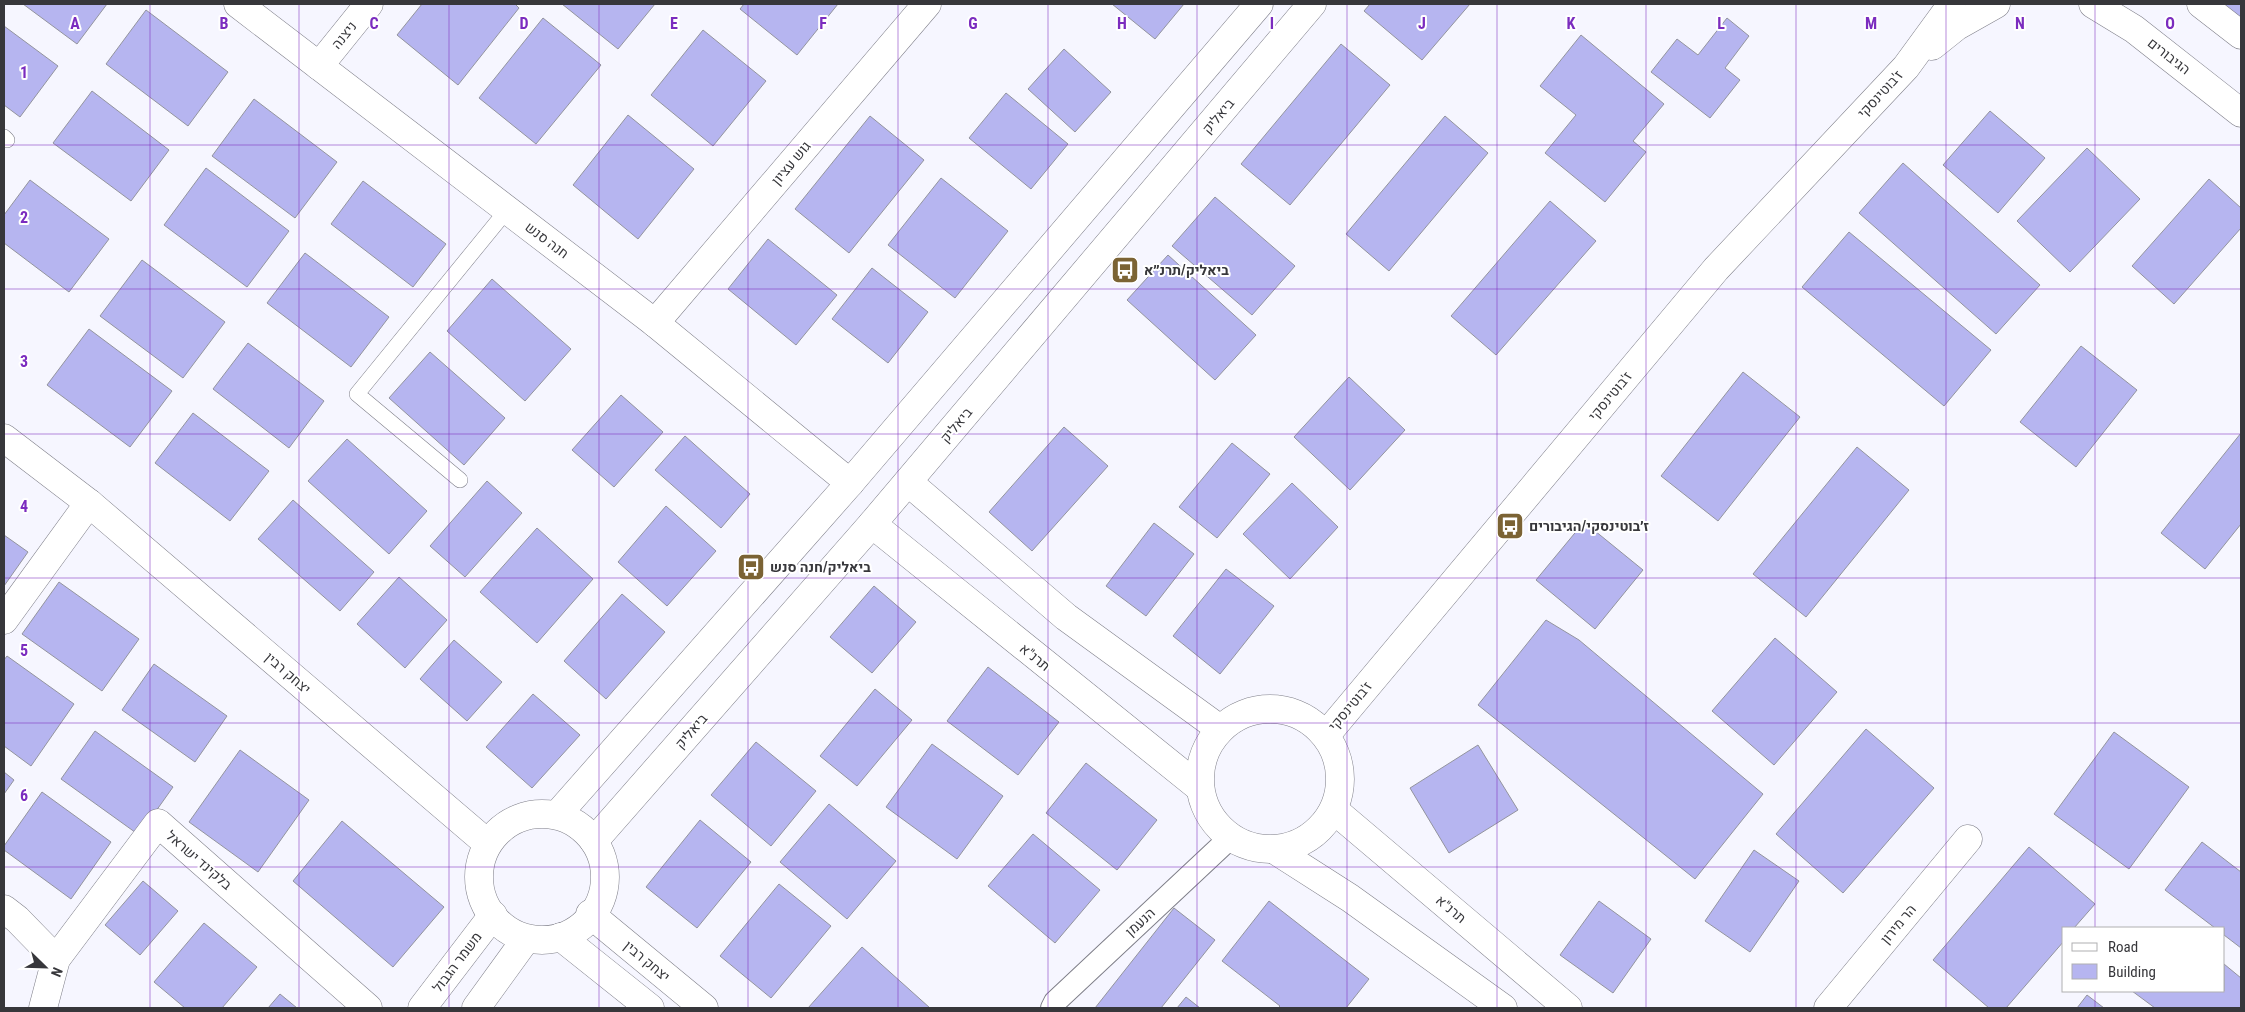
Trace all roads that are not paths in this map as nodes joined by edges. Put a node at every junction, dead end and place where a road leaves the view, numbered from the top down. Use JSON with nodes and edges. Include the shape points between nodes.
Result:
{"nodes":[{"id":1,"x":238,"y":4,"type":"edge"},
{"id":2,"x":369,"y":4,"type":"edge"},
{"id":3,"x":927,"y":4,"type":"edge"},
{"id":4,"x":1259,"y":4,"type":"edge"},
{"id":5,"x":1312,"y":4,"type":"edge"},
{"id":6,"x":1952,"y":4,"type":"edge"},
{"id":7,"x":1996,"y":4,"type":"edge"},
{"id":8,"x":2093,"y":4,"type":"edge"},
{"id":9,"x":2201,"y":4,"type":"edge"},
{"id":10,"x":2241,"y":35,"type":"edge"},
{"id":11,"x":319,"y":66,"type":"junction"},
{"id":12,"x":1906,"y":67,"type":"junction"},
{"id":13,"x":2241,"y":113,"type":"edge"},
{"id":14,"x":507,"y":210,"type":"junction"},
{"id":15,"x":655,"y":323,"type":"junction"},
{"id":16,"x":4,"y":438,"type":"edge"},
{"id":17,"x":460,"y":480,"type":"dead end"},
{"id":18,"x":908,"y":482,"type":"junction"},
{"id":19,"x":850,"y":483,"type":"junction"},
{"id":20,"x":89,"y":503,"type":"junction"},
{"id":21,"x":872,"y":524,"type":"junction"},
{"id":22,"x":4,"y":620,"type":"edge"},
{"id":23,"x":1220,"y":729,"type":"junction"},
{"id":24,"x":1326,"y":735,"type":"junction"},
{"id":25,"x":1200,"y":788,"type":"junction"},
{"id":26,"x":1334,"y":810,"type":"junction"},
{"id":27,"x":557,"y":815,"type":"junction"},
{"id":28,"x":1230,"y":838,"type":"junction"},
{"id":29,"x":1968,"y":840,"type":"dead end"},
{"id":30,"x":594,"y":841,"type":"junction"},
{"id":31,"x":488,"y":843,"type":"junction"},
{"id":32,"x":1275,"y":850,"type":"junction"},
{"id":33,"x":4,"y":910,"type":"edge"},
{"id":34,"x":590,"y":914,"type":"junction"},
{"id":35,"x":493,"y":915,"type":"junction"},
{"id":36,"x":561,"y":937,"type":"junction"},
{"id":37,"x":526,"y":938,"type":"junction"},
{"id":38,"x":56,"y":959,"type":"junction"},
{"id":39,"x":43,"y":1008,"type":"edge"},
{"id":40,"x":368,"y":1008,"type":"edge"},
{"id":41,"x":422,"y":1008,"type":"edge"},
{"id":42,"x":476,"y":1008,"type":"edge"},
{"id":43,"x":650,"y":1008,"type":"edge"},
{"id":44,"x":704,"y":1008,"type":"edge"},
{"id":45,"x":1052,"y":1008,"type":"edge"},
{"id":46,"x":1502,"y":1008,"type":"edge"},
{"id":47,"x":1568,"y":1008,"type":"edge"},
{"id":48,"x":1828,"y":1008,"type":"edge"}],
"edges":[{"from":1,"to":11,"type":"street","name":"חנה סנש"},
{"from":2,"to":11,"type":"street","name":"ניצנה"},
{"from":3,"to":15,"type":"street","name":"גוש עציון"},
{"from":4,"to":19,"type":"street"},
{"from":5,"to":18,"type":"street","name":"ביאליק"},
{"from":6,"to":12,"type":"street","name":"ז'בוטינסקי"},
{"from":7,"to":12,"type":"street","name":"ז'בוטינסקי","via":[[1957,26]]},
{"from":8,"to":13,"type":"street","name":"הגיבורים","via":[[2134,29]]},
{"from":9,"to":10,"type":"street"},
{"from":11,"to":14,"type":"street","name":"חנה סנש"},
{"from":12,"to":24,"type":"street","name":"ז'בוטינסקי","via":[[1716,269]]},
{"from":14,"to":15,"type":"street","name":"חנה סנש"},
{"from":14,"to":17,"type":"lane","via":[[357,394]]},
{"from":15,"to":19,"type":"street","name":"חנה סנש"},
{"from":16,"to":20,"type":"street","name":"יצחק רבין"},
{"from":18,"to":21,"type":"street","name":"ביאליק"},
{"from":18,"to":23,"type":"street","via":[[1066,617]]},
{"from":19,"to":27,"type":"street"},
{"from":20,"to":22,"type":"street"},
{"from":20,"to":31,"type":"street","name":"יצחק רבין"},
{"from":21,"to":25,"type":"street","name":"תרנ\"א"},
{"from":21,"to":30,"type":"street","name":"ביאליק"},
{"from":23,"to":24,"type":"street","via":[[1239,715],[1262,709],[1286,710],[1308,719]]},
{"from":23,"to":25,"type":"street","via":[[1205,753]]},
{"from":24,"to":26,"type":"street","via":[[1336,752],[1340,771],[1340,791]]},
{"from":25,"to":28,"type":"street","via":[[1216,824]]},
{"from":26,"to":32,"type":"street","via":[[1310,838]]},
{"from":26,"to":47,"type":"street","name":"תרנ\"א"},
{"from":27,"to":30,"type":"street","via":[[578,825]]},
{"from":27,"to":31,"type":"street","via":[[530,814],[510,821]]},
{"from":28,"to":32,"type":"street","via":[[1252,847]]},
{"from":28,"to":45,"type":"street","name":"הנעמן"},
{"from":29,"to":48,"type":"street","name":"הר מירון"},
{"from":30,"to":34,"type":"street","via":[[602,857],[605,879],[600,901]]},
{"from":31,"to":35,"type":"street","via":[[479,864],[479,890]]},
{"from":32,"to":46,"type":"street","via":[[1350,898]]},
{"from":33,"to":38,"type":"street"},
{"from":34,"to":36,"type":"street","via":[[581,927]]},
{"from":34,"to":44,"type":"street","name":"יצחק רבין"},
{"from":35,"to":37,"type":"street","via":[[511,933]]},
{"from":35,"to":41,"type":"street","name":"משמר הגבול"},
{"from":36,"to":37,"type":"street","via":[[548,940]]},
{"from":36,"to":43,"type":"street"},
{"from":37,"to":42,"type":"street"},
{"from":38,"to":39,"type":"street"},
{"from":38,"to":40,"type":"street","name":"בלקינד ישראל","via":[[158,823]]}]}
